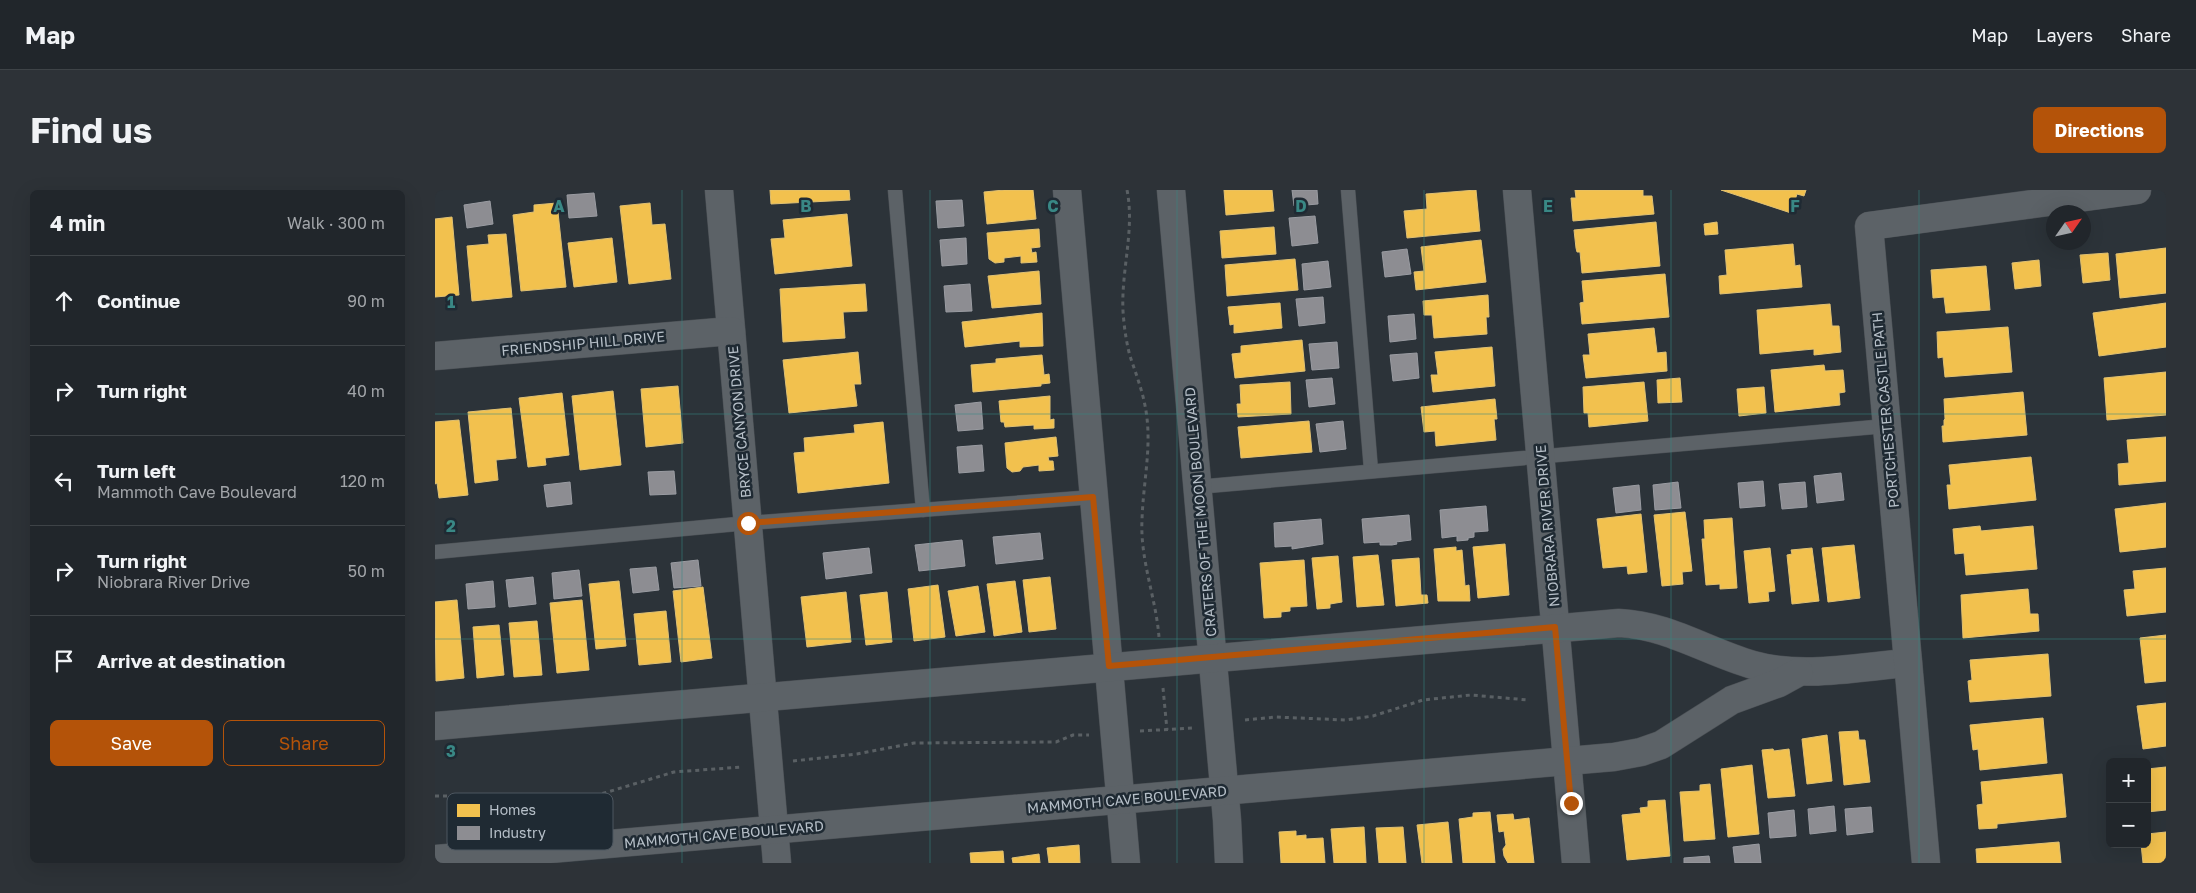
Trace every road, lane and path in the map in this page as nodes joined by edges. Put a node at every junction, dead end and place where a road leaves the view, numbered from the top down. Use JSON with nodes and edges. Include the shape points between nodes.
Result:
{"nodes":[{"id":1,"x":719,"y":190,"type":"edge"},
{"id":2,"x":895,"y":190,"type":"edge"},
{"id":3,"x":1067,"y":190,"type":"edge"},
{"id":4,"x":1127,"y":190,"type":"edge"},
{"id":5,"x":1171,"y":190,"type":"edge"},
{"id":6,"x":1348,"y":190,"type":"edge"},
{"id":7,"x":1517,"y":190,"type":"edge"},
{"id":8,"x":2137,"y":190,"type":"edge"},
{"id":9,"x":731,"y":330,"type":"junction"},
{"id":10,"x":435,"y":356,"type":"edge"},
{"id":11,"x":1886,"y":426,"type":"junction"},
{"id":12,"x":1540,"y":457,"type":"junction"},
{"id":13,"x":1371,"y":470,"type":"junction"},
{"id":14,"x":1197,"y":487,"type":"junction"},
{"id":15,"x":1093,"y":497,"type":"junction"},
{"id":16,"x":923,"y":510,"type":"junction"},
{"id":17,"x":748,"y":523,"type":"junction"},
{"id":18,"x":435,"y":552,"type":"edge"},
{"id":19,"x":1555,"y":627,"type":"junction"},
{"id":20,"x":1159,"y":640,"type":"dead end"},
{"id":21,"x":1213,"y":657,"type":"junction"},
{"id":22,"x":1908,"y":663,"type":"junction"},
{"id":23,"x":1109,"y":666,"type":"junction"},
{"id":24,"x":1800,"y":672,"type":"junction"},
{"id":25,"x":1163,"y":684,"type":"dead end"},
{"id":26,"x":763,"y":697,"type":"junction"},
{"id":27,"x":1528,"y":700,"type":"dead end"},
{"id":28,"x":1237,"y":722,"type":"dead end"},
{"id":29,"x":435,"y":726,"type":"edge"},
{"id":30,"x":1201,"y":727,"type":"dead end"},
{"id":31,"x":1167,"y":730,"type":"junction"},
{"id":32,"x":1134,"y":732,"type":"dead end"},
{"id":33,"x":1089,"y":735,"type":"dead end"},
{"id":34,"x":1567,"y":759,"type":"junction"},
{"id":35,"x":787,"y":762,"type":"dead end"},
{"id":36,"x":745,"y":767,"type":"dead end"},
{"id":37,"x":1224,"y":790,"type":"junction"},
{"id":38,"x":604,"y":793,"type":"edge"},
{"id":39,"x":1120,"y":799,"type":"junction"},
{"id":40,"x":774,"y":829,"type":"junction"},
{"id":41,"x":613,"y":843,"type":"edge"},
{"id":42,"x":529,"y":850,"type":"edge"},
{"id":43,"x":435,"y":858,"type":"edge"},
{"id":44,"x":777,"y":863,"type":"edge"},
{"id":45,"x":1126,"y":863,"type":"edge"},
{"id":46,"x":1229,"y":863,"type":"edge"},
{"id":47,"x":1577,"y":863,"type":"edge"},
{"id":48,"x":1926,"y":863,"type":"edge"}],
"edges":[{"from":1,"to":9,"type":"street","name":"BRYCE CANYON DRIVE"},
{"from":2,"to":16,"type":"lane"},
{"from":3,"to":15,"type":"street"},
{"from":4,"to":20,"type":"path","via":[[1130,215],[1123,311],[1130,354],[1143,394],[1148,432],[1142,521]]},
{"from":5,"to":14,"type":"street","name":"CRATERS OF THE MOON BOULEVARD"},
{"from":6,"to":13,"type":"lane"},
{"from":7,"to":12,"type":"street","name":"NIOBRARA RIVER DRIVE"},
{"from":8,"to":11,"type":"street","name":"PORTCHESTER CASTLE PATH","via":[[1869,226]]},
{"from":9,"to":10,"type":"street","name":"FRIENDSHIP HILL DRIVE"},
{"from":9,"to":17,"type":"street","name":"BRYCE CANYON DRIVE"},
{"from":11,"to":12,"type":"lane"},
{"from":11,"to":22,"type":"street","name":"PORTCHESTER CASTLE PATH"},
{"from":12,"to":13,"type":"lane"},
{"from":12,"to":19,"type":"street","name":"NIOBRARA RIVER DRIVE"},
{"from":13,"to":14,"type":"lane"},
{"from":14,"to":21,"type":"street","name":"CRATERS OF THE MOON BOULEVARD"},
{"from":15,"to":16,"type":"lane"},
{"from":15,"to":23,"type":"street"},
{"from":16,"to":17,"type":"lane"},
{"from":17,"to":18,"type":"lane"},
{"from":17,"to":26,"type":"street","name":"BRYCE CANYON DRIVE"},
{"from":19,"to":21,"type":"street","name":"MAMMOTH CAVE BOULEVARD"},
{"from":19,"to":24,"type":"street","name":"MAMMOTH CAVE BOULEVARD","via":[[1619,622],[1637,624],[1677,635],[1751,665]]},
{"from":19,"to":34,"type":"street","name":"NIOBRARA RIVER DRIVE"},
{"from":21,"to":23,"type":"street","name":"MAMMOTH CAVE BOULEVARD"},
{"from":21,"to":37,"type":"street","name":"CRATERS OF THE MOON BOULEVARD"},
{"from":22,"to":24,"type":"street","name":"MAMMOTH CAVE BOULEVARD"},
{"from":22,"to":48,"type":"street","name":"PORTCHESTER CASTLE PATH"},
{"from":23,"to":26,"type":"street","name":"MAMMOTH CAVE BOULEVARD"},
{"from":23,"to":39,"type":"street"},
{"from":24,"to":34,"type":"street","name":"MAMMOTH CAVE BOULEVARD","via":[[1732,700],[1651,749],[1614,756]]},
{"from":25,"to":31,"type":"path"},
{"from":26,"to":29,"type":"street","name":"MAMMOTH CAVE BOULEVARD"},
{"from":26,"to":40,"type":"street","name":"BRYCE CANYON DRIVE"},
{"from":27,"to":28,"type":"path","via":[[1471,695],[1423,700],[1373,716],[1345,720],[1276,717]]},
{"from":30,"to":31,"type":"path"},
{"from":31,"to":32,"type":"path"},
{"from":33,"to":35,"type":"path","via":[[1073,735],[1056,742],[914,743]]},
{"from":34,"to":37,"type":"street","name":"MAMMOTH CAVE BOULEVARD"},
{"from":34,"to":47,"type":"street","name":"NIOBRARA RIVER DRIVE"},
{"from":36,"to":38,"type":"path","via":[[674,772]]},
{"from":37,"to":39,"type":"street","name":"MAMMOTH CAVE BOULEVARD"},
{"from":37,"to":46,"type":"street","name":"CRATERS OF THE MOON BOULEVARD"},
{"from":39,"to":40,"type":"street","name":"MAMMOTH CAVE BOULEVARD"},
{"from":39,"to":45,"type":"street"},
{"from":40,"to":41,"type":"street","name":"MAMMOTH CAVE BOULEVARD"},
{"from":40,"to":44,"type":"street","name":"BRYCE CANYON DRIVE"},
{"from":42,"to":43,"type":"street","name":"MAMMOTH CAVE BOULEVARD"}]}
